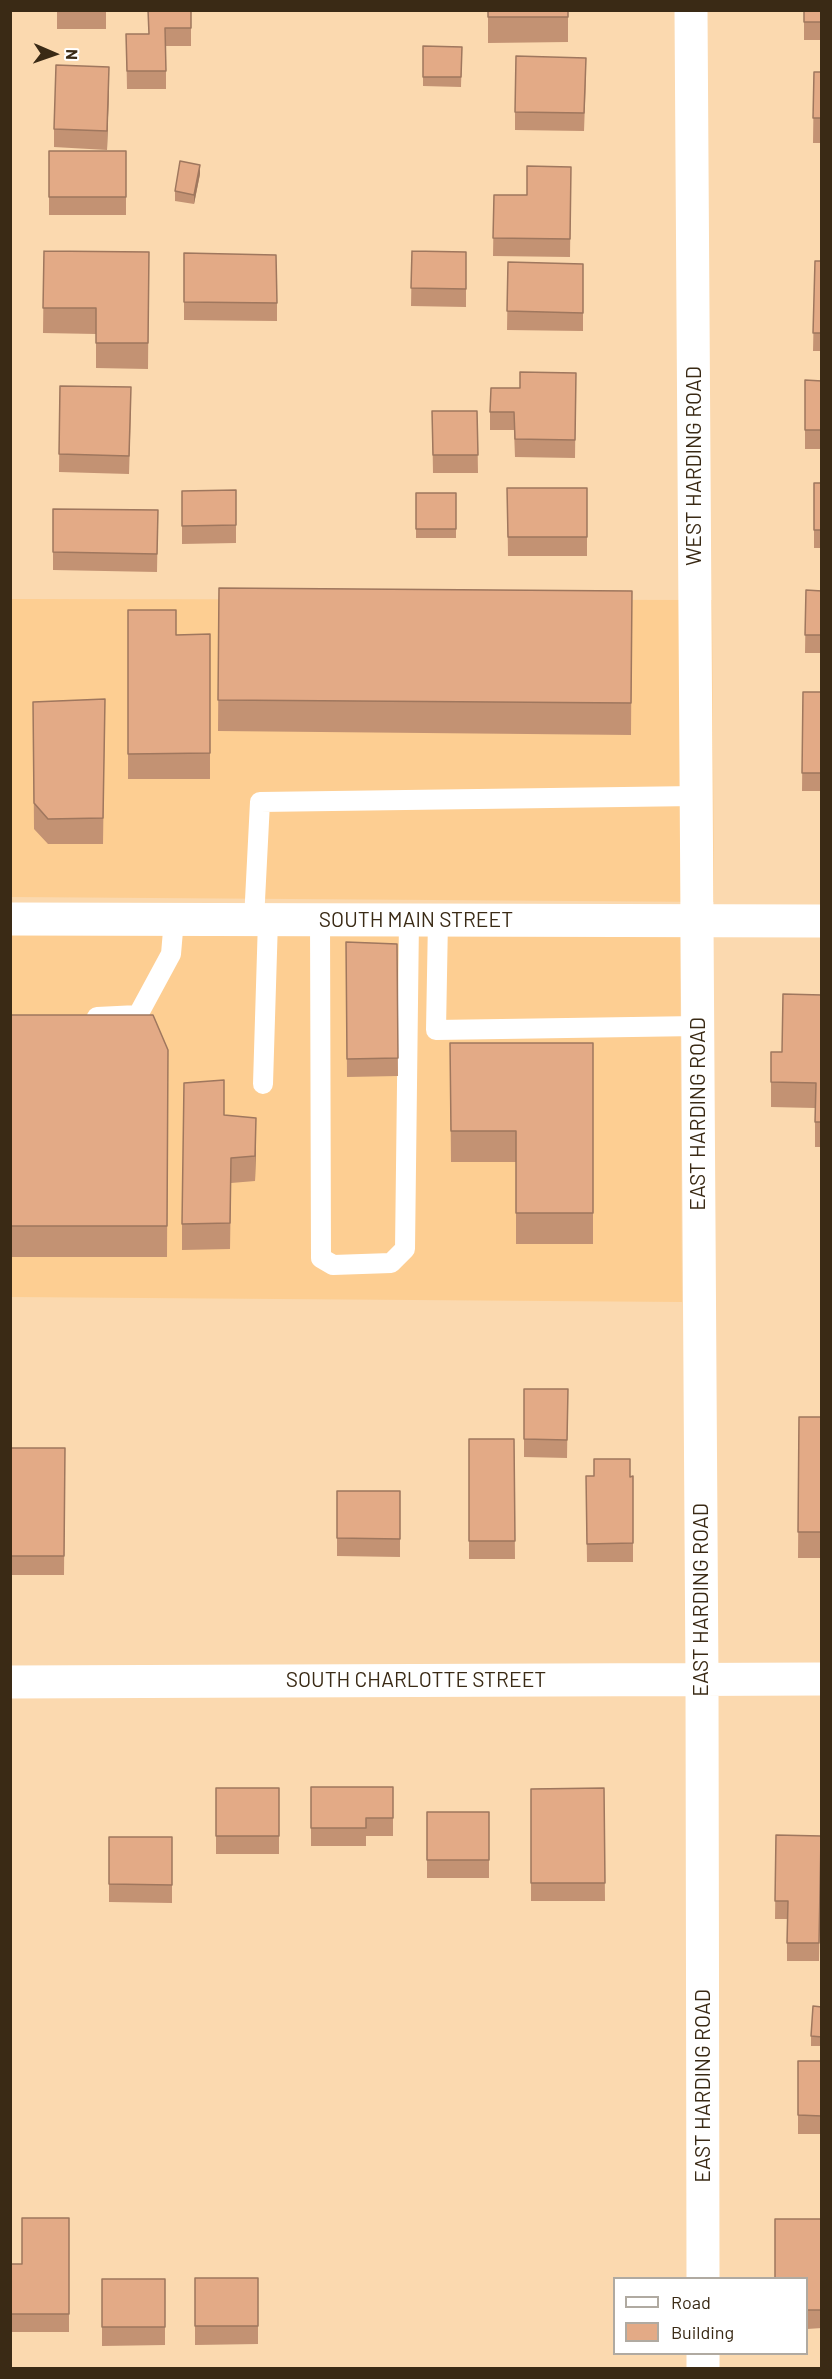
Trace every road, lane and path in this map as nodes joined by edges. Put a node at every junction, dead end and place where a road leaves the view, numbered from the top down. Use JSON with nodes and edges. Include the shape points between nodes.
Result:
{"nodes":[{"id":1,"x":691,"y":10,"type":"edge"},
{"id":2,"x":696,"y":796,"type":"junction"},
{"id":3,"x":10,"y":919,"type":"edge"},
{"id":4,"x":174,"y":919,"type":"junction"},
{"id":5,"x":261,"y":920,"type":"junction"},
{"id":6,"x":320,"y":920,"type":"junction"},
{"id":7,"x":424,"y":920,"type":"junction"},
{"id":8,"x":697,"y":921,"type":"junction"},
{"id":9,"x":822,"y":921,"type":"edge"},
{"id":10,"x":80,"y":1017,"type":"edge"},
{"id":11,"x":698,"y":1026,"type":"junction"},
{"id":12,"x":263,"y":1084,"type":"dead end"},
{"id":13,"x":702,"y":1679,"type":"junction"},
{"id":14,"x":822,"y":1679,"type":"edge"},
{"id":15,"x":10,"y":1682,"type":"edge"},
{"id":16,"x":703,"y":2277,"type":"edge"}],
"edges":[{"from":1,"to":2,"type":"street","name":"WEST HARDING ROAD"},
{"from":2,"to":5,"type":"lane","via":[[260,802]]},
{"from":2,"to":8,"type":"street","name":"WEST HARDING ROAD"},
{"from":3,"to":4,"type":"street","name":"SOUTH MAIN STREET"},
{"from":4,"to":5,"type":"street","name":"SOUTH MAIN STREET"},
{"from":4,"to":10,"type":"lane","via":[[171,954],[138,1015]]},
{"from":5,"to":6,"type":"street","name":"SOUTH MAIN STREET"},
{"from":5,"to":12,"type":"lane"},
{"from":6,"to":7,"type":"street","name":"SOUTH MAIN STREET"},
{"from":6,"to":7,"type":"lane","via":[[321,1258],[333,1264],[391,1263],[405,1249]]},
{"from":7,"to":8,"type":"street","name":"SOUTH MAIN STREET"},
{"from":7,"to":11,"type":"lane","via":[[436,1030]]},
{"from":8,"to":9,"type":"street","name":"SOUTH MAIN STREET"},
{"from":8,"to":11,"type":"street","name":"EAST HARDING ROAD"},
{"from":11,"to":13,"type":"street","name":"EAST HARDING ROAD"},
{"from":13,"to":14,"type":"street","name":"SOUTH CHARLOTTE STREET"},
{"from":13,"to":15,"type":"street","name":"SOUTH CHARLOTTE STREET"},
{"from":13,"to":16,"type":"street","name":"EAST HARDING ROAD"}]}
